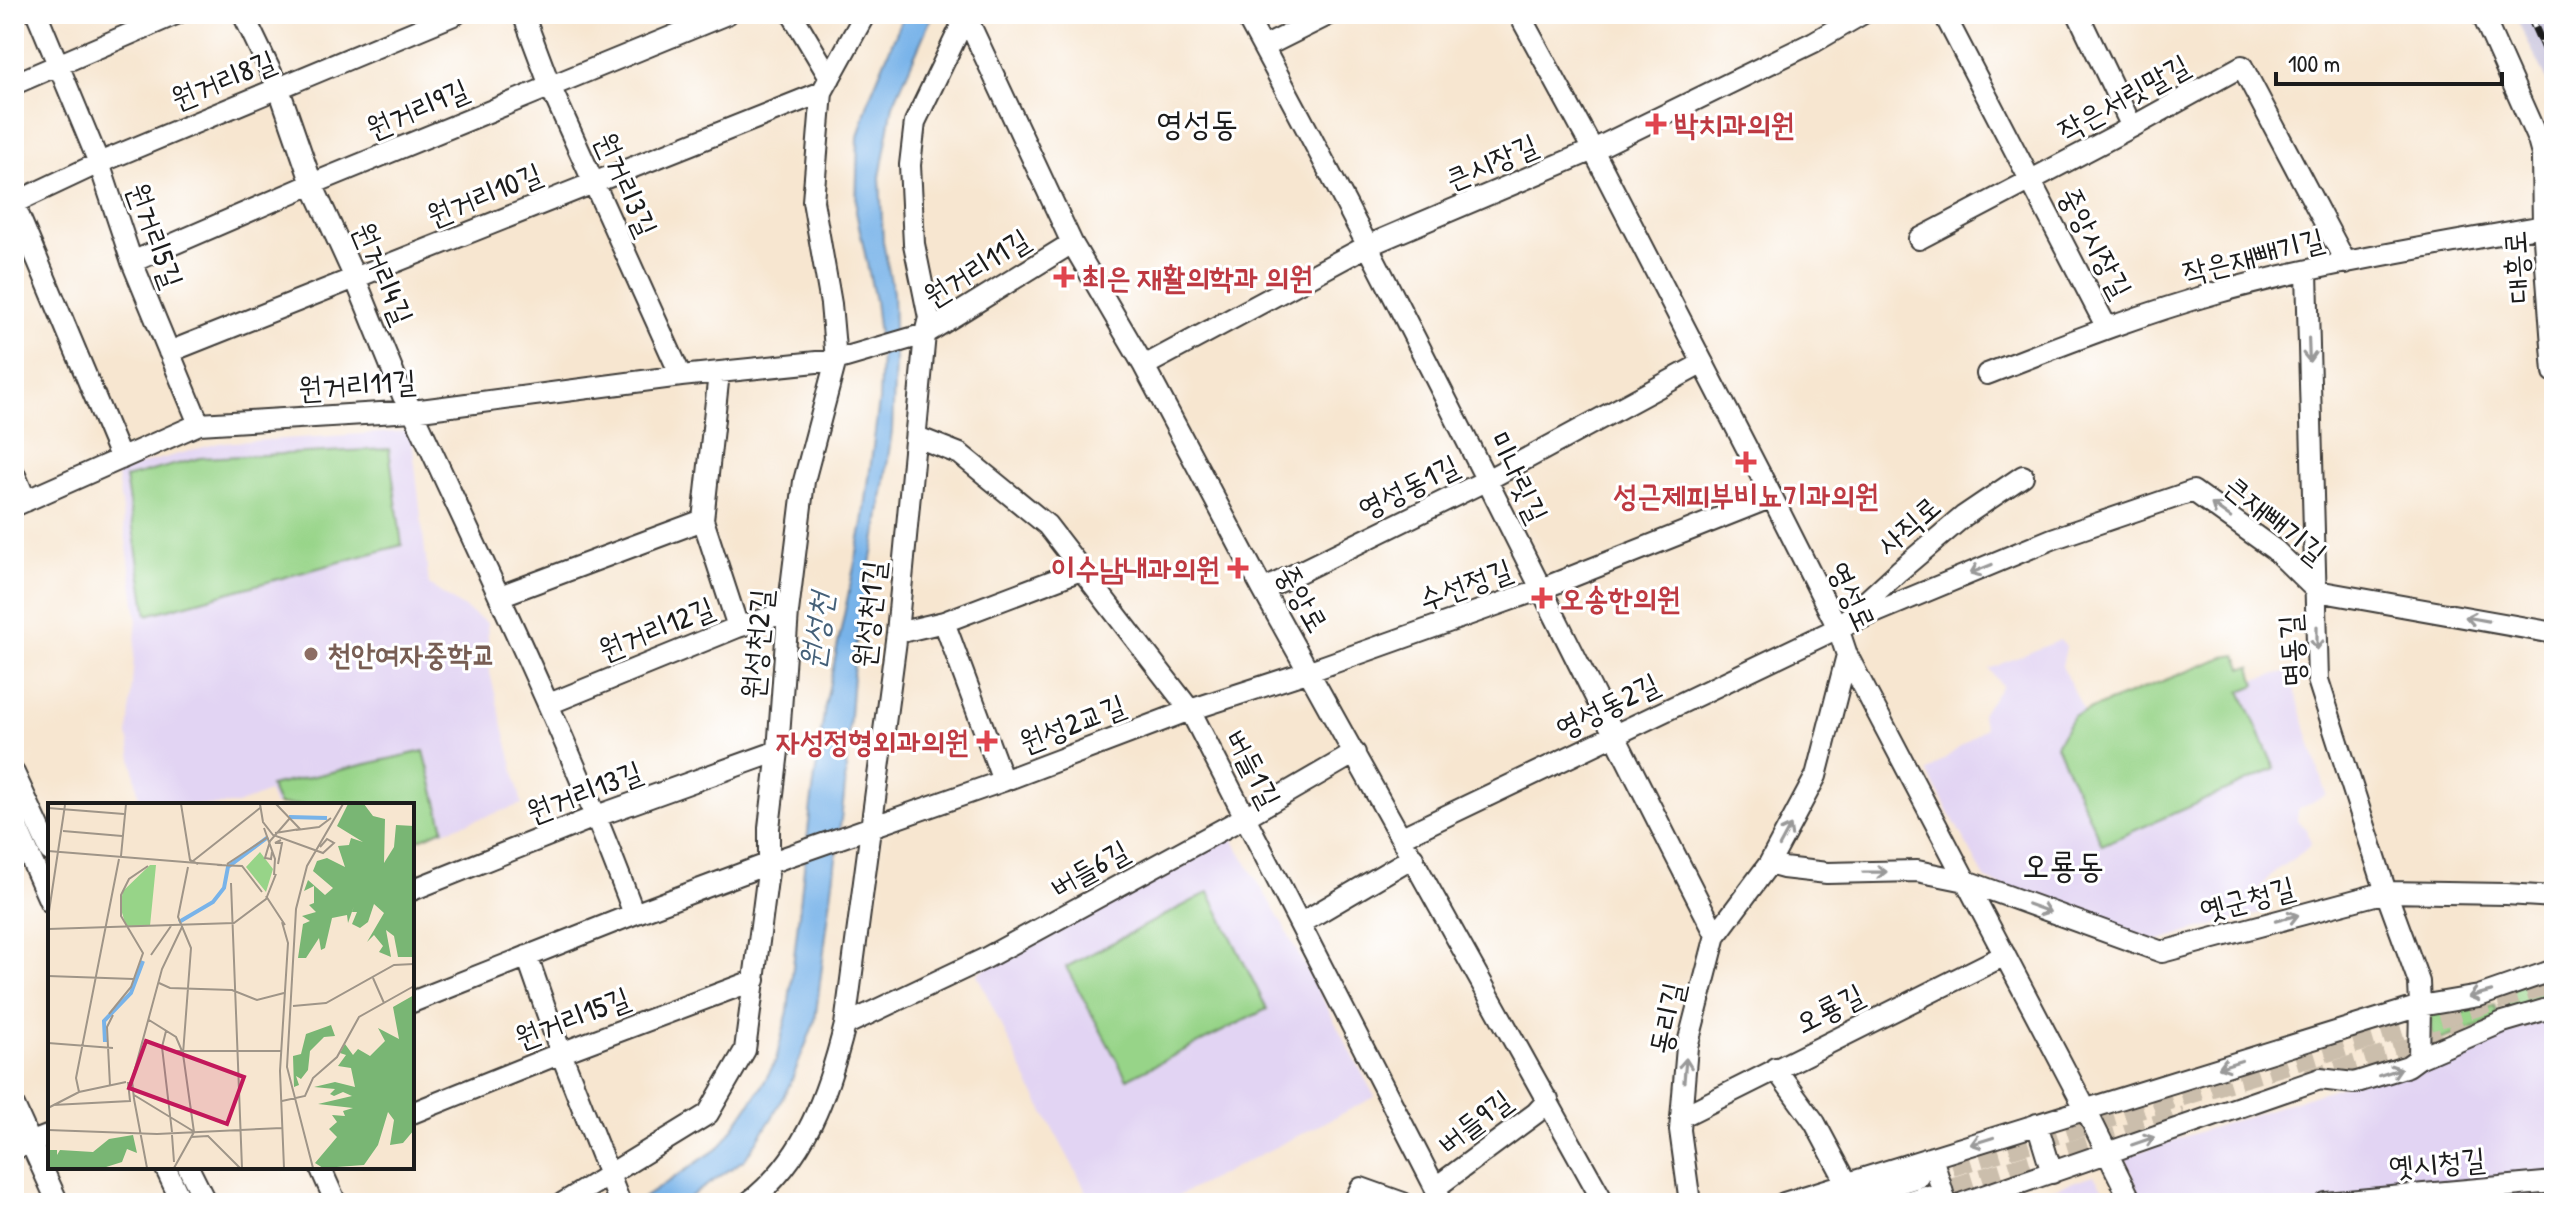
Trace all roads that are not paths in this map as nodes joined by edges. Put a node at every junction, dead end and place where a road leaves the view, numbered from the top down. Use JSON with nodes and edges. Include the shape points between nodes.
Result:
{"nodes":[{"id":1,"x":37,"y":14,"type":"edge"},
{"id":2,"x":176,"y":14,"type":"edge"},
{"id":3,"x":243,"y":14,"type":"edge"},
{"id":4,"x":456,"y":14,"type":"edge"},
{"id":5,"x":523,"y":14,"type":"edge"},
{"id":6,"x":727,"y":14,"type":"edge"},
{"id":7,"x":792,"y":14,"type":"edge"},
{"id":8,"x":865,"y":14,"type":"edge"},
{"id":9,"x":1245,"y":14,"type":"edge"},
{"id":10,"x":1330,"y":14,"type":"edge"},
{"id":11,"x":1519,"y":14,"type":"edge"},
{"id":12,"x":1862,"y":14,"type":"edge"},
{"id":13,"x":1944,"y":14,"type":"edge"},
{"id":14,"x":2078,"y":14,"type":"edge"},
{"id":15,"x":2482,"y":14,"type":"edge"},
{"id":16,"x":966,"y":15,"type":"edge"},
{"id":17,"x":414,"y":21,"type":"edge"},
{"id":18,"x":1264,"y":47,"type":"junction"},
{"id":19,"x":58,"y":65,"type":"junction"},
{"id":20,"x":14,"y":84,"type":"edge"},
{"id":21,"x":826,"y":85,"type":"junction"},
{"id":22,"x":550,"y":86,"type":"junction"},
{"id":23,"x":279,"y":89,"type":"junction"},
{"id":24,"x":2132,"y":127,"type":"junction"},
{"id":25,"x":1593,"y":150,"type":"junction"},
{"id":26,"x":2542,"y":158,"type":"junction"},
{"id":27,"x":99,"y":163,"type":"junction"},
{"id":28,"x":2030,"y":181,"type":"junction"},
{"id":29,"x":594,"y":183,"type":"junction"},
{"id":30,"x":312,"y":184,"type":"junction"},
{"id":31,"x":2554,"y":192,"type":"edge"},
{"id":32,"x":14,"y":204,"type":"edge"},
{"id":33,"x":2543,"y":226,"type":"junction"},
{"id":34,"x":1919,"y":239,"type":"dead end"},
{"id":35,"x":1072,"y":243,"type":"junction"},
{"id":36,"x":1367,"y":246,"type":"junction"},
{"id":37,"x":132,"y":262,"type":"junction"},
{"id":38,"x":2346,"y":263,"type":"junction"},
{"id":39,"x":2307,"y":272,"type":"junction"},
{"id":40,"x":355,"y":278,"type":"junction"},
{"id":41,"x":2107,"y":328,"type":"junction"},
{"id":42,"x":918,"y":337,"type":"junction"},
{"id":43,"x":169,"y":352,"type":"junction"},
{"id":44,"x":843,"y":357,"type":"junction"},
{"id":45,"x":1703,"y":363,"type":"junction"},
{"id":46,"x":1144,"y":366,"type":"junction"},
{"id":47,"x":2554,"y":372,"type":"edge"},
{"id":48,"x":719,"y":373,"type":"junction"},
{"id":49,"x":1987,"y":374,"type":"dead end"},
{"id":50,"x":681,"y":376,"type":"junction"},
{"id":51,"x":413,"y":411,"type":"junction"},
{"id":52,"x":199,"y":424,"type":"junction"},
{"id":53,"x":917,"y":437,"type":"junction"},
{"id":54,"x":121,"y":459,"type":"junction"},
{"id":55,"x":14,"y":473,"type":"edge"},
{"id":56,"x":2023,"y":476,"type":"dead end"},
{"id":57,"x":1487,"y":480,"type":"junction"},
{"id":58,"x":1772,"y":497,"type":"junction"},
{"id":59,"x":20,"y":503,"type":"edge"},
{"id":60,"x":703,"y":520,"type":"junction"},
{"id":61,"x":1081,"y":570,"type":"junction"},
{"id":62,"x":1541,"y":589,"type":"junction"},
{"id":63,"x":1263,"y":590,"type":"junction"},
{"id":64,"x":2317,"y":591,"type":"junction"},
{"id":65,"x":500,"y":596,"type":"junction"},
{"id":66,"x":788,"y":612,"type":"junction"},
{"id":67,"x":944,"y":622,"type":"junction"},
{"id":68,"x":738,"y":627,"type":"junction"},
{"id":69,"x":1838,"y":628,"type":"junction"},
{"id":70,"x":897,"y":633,"type":"junction"},
{"id":71,"x":2554,"y":633,"type":"edge"},
{"id":72,"x":1847,"y":655,"type":"junction"},
{"id":73,"x":1310,"y":671,"type":"junction"},
{"id":74,"x":549,"y":704,"type":"junction"},
{"id":75,"x":1190,"y":710,"type":"junction"},
{"id":76,"x":1613,"y":735,"type":"junction"},
{"id":77,"x":778,"y":751,"type":"junction"},
{"id":78,"x":1355,"y":753,"type":"junction"},
{"id":79,"x":14,"y":773,"type":"edge"},
{"id":80,"x":1003,"y":781,"type":"junction"},
{"id":81,"x":597,"y":816,"type":"junction"},
{"id":82,"x":1245,"y":817,"type":"junction"},
{"id":83,"x":14,"y":821,"type":"edge"},
{"id":84,"x":863,"y":830,"type":"junction"},
{"id":85,"x":1402,"y":837,"type":"junction"},
{"id":86,"x":48,"y":847,"type":"edge"},
{"id":87,"x":1413,"y":857,"type":"junction"},
{"id":88,"x":777,"y":860,"type":"junction"},
{"id":89,"x":1769,"y":864,"type":"junction"},
{"id":90,"x":1966,"y":881,"type":"junction"},
{"id":91,"x":414,"y":889,"type":"edge"},
{"id":92,"x":2386,"y":892,"type":"junction"},
{"id":93,"x":2554,"y":897,"type":"edge"},
{"id":94,"x":48,"y":898,"type":"edge"},
{"id":95,"x":634,"y":914,"type":"junction"},
{"id":96,"x":1301,"y":923,"type":"junction"},
{"id":97,"x":1716,"y":935,"type":"junction"},
{"id":98,"x":2005,"y":955,"type":"junction"},
{"id":99,"x":527,"y":956,"type":"junction"},
{"id":100,"x":2554,"y":970,"type":"edge"},
{"id":101,"x":755,"y":980,"type":"junction"},
{"id":102,"x":414,"y":1001,"type":"edge"},
{"id":103,"x":2420,"y":1006,"type":"junction"},
{"id":104,"x":2554,"y":1007,"type":"edge"},
{"id":105,"x":845,"y":1025,"type":"junction"},
{"id":106,"x":561,"y":1053,"type":"junction"},
{"id":107,"x":2419,"y":1058,"type":"junction"},
{"id":108,"x":1775,"y":1068,"type":"junction"},
{"id":109,"x":1548,"y":1100,"type":"junction"},
{"id":110,"x":14,"y":1106,"type":"edge"},
{"id":111,"x":2085,"y":1108,"type":"junction"},
{"id":112,"x":414,"y":1112,"type":"edge"},
{"id":113,"x":1681,"y":1117,"type":"junction"},
{"id":114,"x":2037,"y":1124,"type":"junction"},
{"id":115,"x":48,"y":1136,"type":"edge"},
{"id":116,"x":22,"y":1147,"type":"edge"},
{"id":117,"x":2108,"y":1153,"type":"junction"},
{"id":118,"x":166,"y":1169,"type":"edge"},
{"id":119,"x":189,"y":1169,"type":"edge"},
{"id":120,"x":321,"y":1169,"type":"edge"},
{"id":121,"x":2052,"y":1173,"type":"junction"},
{"id":122,"x":1928,"y":1178,"type":"edge"},
{"id":123,"x":2554,"y":1182,"type":"edge"},
{"id":124,"x":1847,"y":1183,"type":"junction"},
{"id":125,"x":614,"y":1189,"type":"edge"},
{"id":126,"x":1439,"y":1196,"type":"edge"},
{"id":127,"x":58,"y":1203,"type":"edge"},
{"id":128,"x":182,"y":1203,"type":"edge"},
{"id":129,"x":206,"y":1203,"type":"edge"},
{"id":130,"x":336,"y":1203,"type":"edge"},
{"id":131,"x":563,"y":1203,"type":"edge"},
{"id":132,"x":748,"y":1203,"type":"edge"},
{"id":133,"x":1353,"y":1203,"type":"edge"},
{"id":134,"x":1403,"y":1203,"type":"edge"},
{"id":135,"x":1604,"y":1203,"type":"edge"},
{"id":136,"x":1690,"y":1203,"type":"edge"},
{"id":137,"x":1784,"y":1203,"type":"edge"},
{"id":138,"x":1835,"y":1203,"type":"edge"},
{"id":139,"x":1903,"y":1203,"type":"edge"},
{"id":140,"x":1946,"y":1203,"type":"edge"},
{"id":141,"x":1963,"y":1203,"type":"edge"},
{"id":142,"x":2132,"y":1203,"type":"edge"},
{"id":143,"x":2326,"y":1203,"type":"edge"}],
"edges":[{"from":1,"to":19,"type":"street","name":"원거리5길"},
{"from":2,"to":19,"type":"street"},
{"from":3,"to":23,"type":"street","name":"원거리4길"},
{"from":4,"to":17,"type":"street","name":"원거리8길"},
{"from":5,"to":22,"type":"street","name":"원거리3길"},
{"from":6,"to":22,"type":"street","name":"원거리9길"},
{"from":7,"to":21,"type":"street"},
{"from":8,"to":21,"type":"street","name":"원성천2길"},
{"from":9,"to":18,"type":"street","name":"미나릿길"},
{"from":10,"to":18,"type":"street"},
{"from":11,"to":25,"type":"street","name":"영성로"},
{"from":12,"to":25,"type":"street","name":"큰시장길"},
{"from":13,"to":28,"type":"street","name":"중앙시장길"},
{"from":14,"to":24,"type":"street"},
{"from":15,"to":26,"type":"street","name":"대흥로"},
{"from":16,"to":35,"type":"street","name":"중앙로"},
{"from":16,"to":42,"type":"street","name":"원성천1길","via":[[915,122],[910,165],[914,244],[929,318]]},
{"from":17,"to":23,"type":"street","name":"원거리8길"},
{"from":18,"to":36,"type":"street","name":"미나릿길"},
{"from":19,"to":20,"type":"street"},
{"from":19,"to":27,"type":"street","name":"원거리5길"},
{"from":21,"to":29,"type":"street","name":"원거리10길"},
{"from":21,"to":44,"type":"street","name":"원성천2길","via":[[813,201]]},
{"from":22,"to":29,"type":"street","name":"원거리3길"},
{"from":22,"to":30,"type":"street","name":"원거리9길"},
{"from":23,"to":27,"type":"street","name":"원거리8길"},
{"from":23,"to":30,"type":"street","name":"원거리4길"},
{"from":24,"to":28,"type":"street","name":"작은서릿말길"},
{"from":24,"to":38,"type":"street","name":"작은서릿말길","via":[[2242,66]]},
{"from":25,"to":36,"type":"street","name":"큰시장길"},
{"from":25,"to":45,"type":"street","name":"영성로"},
{"from":26,"to":31,"type":"street","name":"대흥로"},
{"from":26,"to":33,"type":"street","name":"대흥로"},
{"from":27,"to":32,"type":"street","name":"원거리8길"},
{"from":27,"to":37,"type":"street","name":"원거리5길"},
{"from":28,"to":34,"type":"street","name":"작은서릿말길"},
{"from":28,"to":41,"type":"street","name":"중앙시장길"},
{"from":29,"to":40,"type":"street","name":"원거리10길"},
{"from":29,"to":50,"type":"street","name":"원거리3길"},
{"from":30,"to":37,"type":"street","name":"원거리9길"},
{"from":30,"to":40,"type":"street","name":"원거리4길"},
{"from":32,"to":54,"type":"street","name":"원거리8길"},
{"from":33,"to":38,"type":"street","name":"작은재빼기길"},
{"from":33,"to":47,"type":"street","name":"대흥로"},
{"from":35,"to":42,"type":"street","name":"원거리11길"},
{"from":35,"to":46,"type":"street","name":"중앙로"},
{"from":36,"to":46,"type":"street","name":"큰시장길"},
{"from":36,"to":57,"type":"street","name":"미나릿길"},
{"from":37,"to":43,"type":"street","name":"원거리5길"},
{"from":38,"to":39,"type":"street","name":"작은재빼기길"},
{"from":39,"to":41,"type":"street","name":"작은재빼기길","via":[[2213,293]]},
{"from":39,"to":64,"type":"street","name":"명동길","one_way":true},
{"from":40,"to":43,"type":"street","name":"원거리10길"},
{"from":40,"to":51,"type":"street","name":"원거리4길"},
{"from":41,"to":49,"type":"street","name":"작은재빼기길"},
{"from":42,"to":44,"type":"street","name":"원거리11길"},
{"from":42,"to":53,"type":"street","name":"원성천1길"},
{"from":43,"to":52,"type":"street","name":"원거리5길"},
{"from":44,"to":48,"type":"street","name":"원거리11길"},
{"from":44,"to":66,"type":"street","name":"원성천2길","via":[[804,481]]},
{"from":45,"to":57,"type":"street","name":"영성동1길"},
{"from":45,"to":58,"type":"street","name":"영성로"},
{"from":46,"to":63,"type":"street","name":"중앙로"},
{"from":48,"to":50,"type":"street","name":"원거리11길"},
{"from":48,"to":60,"type":"street"},
{"from":50,"to":51,"type":"street","name":"원거리11길"},
{"from":51,"to":52,"type":"street","name":"원거리11길"},
{"from":51,"to":65,"type":"street","name":"원거리4길"},
{"from":52,"to":54,"type":"street","name":"원거리11길"},
{"from":53,"to":61,"type":"street","name":"버들1길","via":[[960,454],[1047,525]]},
{"from":53,"to":70,"type":"street","name":"원성천1길"},
{"from":54,"to":59,"type":"street","name":"원거리11길"},
{"from":55,"to":59,"type":"street"},
{"from":56,"to":69,"type":"street","name":"사직로","via":[[1964,516]]},
{"from":57,"to":62,"type":"street","name":"미나릿길"},
{"from":57,"to":63,"type":"street","name":"영성동1길"},
{"from":58,"to":62,"type":"street","name":"수선정길"},
{"from":58,"to":69,"type":"street","name":"영성로"},
{"from":60,"to":65,"type":"street"},
{"from":60,"to":68,"type":"street"},
{"from":61,"to":67,"type":"street"},
{"from":61,"to":75,"type":"street","name":"버들1길"},
{"from":62,"to":73,"type":"street","name":"수선정길"},
{"from":62,"to":76,"type":"street","name":"미나릿길"},
{"from":63,"to":73,"type":"street","name":"중앙로"},
{"from":64,"to":69,"type":"street","name":"큰재빼기길","one_way":true,"via":[[2275,550],[2193,491],[2052,539]]},
{"from":71,"to":64,"type":"street","name":"큰재빼기길","one_way":true},
{"from":64,"to":92,"type":"street","name":"명동길","one_way":true,"via":[[2318,680]]},
{"from":65,"to":74,"type":"street","name":"원거리4길"},
{"from":66,"to":68,"type":"street","name":"원거리12길"},
{"from":66,"to":77,"type":"street","name":"원성천2길"},
{"from":67,"to":70,"type":"street"},
{"from":67,"to":80,"type":"street"},
{"from":68,"to":74,"type":"street","name":"원거리12길"},
{"from":69,"to":72,"type":"street","name":"영성로"},
{"from":69,"to":76,"type":"street","name":"영성동2길"},
{"from":70,"to":84,"type":"street","name":"원성천1길"},
{"from":89,"to":72,"type":"street","name":"동리길","one_way":true,"via":[[1816,776]]},
{"from":72,"to":90,"type":"street","name":"영성로"},
{"from":73,"to":75,"type":"street","name":"원성2교길"},
{"from":73,"to":78,"type":"street","name":"중앙로"},
{"from":74,"to":81,"type":"street","name":"원거리4길"},
{"from":75,"to":80,"type":"street","name":"원성2교길"},
{"from":75,"to":82,"type":"street","name":"버들1길"},
{"from":76,"to":85,"type":"street","name":"영성동2길"},
{"from":76,"to":97,"type":"street","name":"미나릿길"},
{"from":77,"to":81,"type":"street","name":"원거리13길"},
{"from":77,"to":88,"type":"street","name":"원성천2길","via":[[769,828]]},
{"from":78,"to":82,"type":"street","name":"버들6길"},
{"from":78,"to":85,"type":"street","name":"중앙로"},
{"from":79,"to":86,"type":"street"},
{"from":80,"to":84,"type":"street","name":"원성2교길"},
{"from":81,"to":91,"type":"street","name":"원거리13길"},
{"from":81,"to":95,"type":"street","name":"원거리4길"},
{"from":82,"to":96,"type":"street","name":"버들1길"},
{"from":82,"to":105,"type":"street","name":"버들6길","via":[[986,958]]},
{"from":83,"to":94,"type":"street"},
{"from":84,"to":88,"type":"street","name":"원성2교길"},
{"from":84,"to":105,"type":"street","name":"원성천1길"},
{"from":85,"to":87,"type":"street","name":"중앙로"},
{"from":87,"to":96,"type":"street"},
{"from":87,"to":109,"type":"street","name":"중앙로"},
{"from":88,"to":95,"type":"street"},
{"from":88,"to":101,"type":"street","name":"원성천2길"},
{"from":89,"to":90,"type":"street","one_way":true,"via":[[1827,873],[1917,871]]},
{"from":89,"to":97,"type":"street","name":"동리길"},
{"from":90,"to":92,"type":"street","name":"옛군청길","one_way":true,"via":[[2162,952]]},
{"from":90,"to":98,"type":"street","name":"영성로"},
{"from":92,"to":93,"type":"street","name":"옛군청길"},
{"from":92,"to":103,"type":"street","name":"명동길","via":[[2419,982]]},
{"from":95,"to":99,"type":"street"},
{"from":96,"to":126,"type":"street","name":"버들1길"},
{"from":113,"to":97,"type":"street","name":"동리길","one_way":true,"via":[[1687,1047]]},
{"from":98,"to":108,"type":"street","name":"오룡길"},
{"from":98,"to":111,"type":"street","name":"영성로"},
{"from":99,"to":102,"type":"street"},
{"from":99,"to":106,"type":"street"},
{"from":100,"to":103,"type":"street","one_way":true,"via":[[2479,996]]},
{"from":101,"to":106,"type":"street","name":"원거리15길"},
{"from":101,"to":125,"type":"street","name":"원성천2길","via":[[745,1050],[708,1114]]},
{"from":103,"to":107,"type":"street","name":"명동길"},
{"from":103,"to":111,"type":"street","one_way":true},
{"from":104,"to":107,"type":"street"},
{"from":105,"to":132,"type":"street","name":"원성천1길","via":[[834,1070],[800,1148]]},
{"from":106,"to":112,"type":"street","name":"원거리15길"},
{"from":106,"to":125,"type":"street"},
{"from":117,"to":107,"type":"street","one_way":true,"via":[[2320,1079],[2354,1083]]},
{"from":108,"to":113,"type":"street","name":"오룡길"},
{"from":108,"to":124,"type":"street","via":[[1815,1123]]},
{"from":109,"to":126,"type":"street","name":"버들9길"},
{"from":109,"to":135,"type":"street","name":"중앙로"},
{"from":110,"to":116,"type":"street"},
{"from":111,"to":114,"type":"street"},
{"from":111,"to":117,"type":"street","name":"영성로"},
{"from":113,"to":136,"type":"street","name":"동리길"},
{"from":114,"to":121,"type":"street"},
{"from":114,"to":122,"type":"street","one_way":true},
{"from":115,"to":116,"type":"street"},
{"from":116,"to":127,"type":"street"},
{"from":117,"to":121,"type":"street"},
{"from":117,"to":142,"type":"street","name":"영성로"},
{"from":118,"to":128,"type":"street"},
{"from":119,"to":129,"type":"street"},
{"from":120,"to":130,"type":"street"},
{"from":121,"to":141,"type":"street"},
{"from":122,"to":124,"type":"street"},
{"from":122,"to":138,"type":"street"},
{"from":122,"to":139,"type":"street"},
{"from":122,"to":140,"type":"street"},
{"from":123,"to":143,"type":"street","name":"옛시청길"},
{"from":124,"to":137,"type":"street"},
{"from":125,"to":131,"type":"street","name":"원성천2길"},
{"from":133,"to":134,"type":"street","via":[[1361,1188]]}]}
